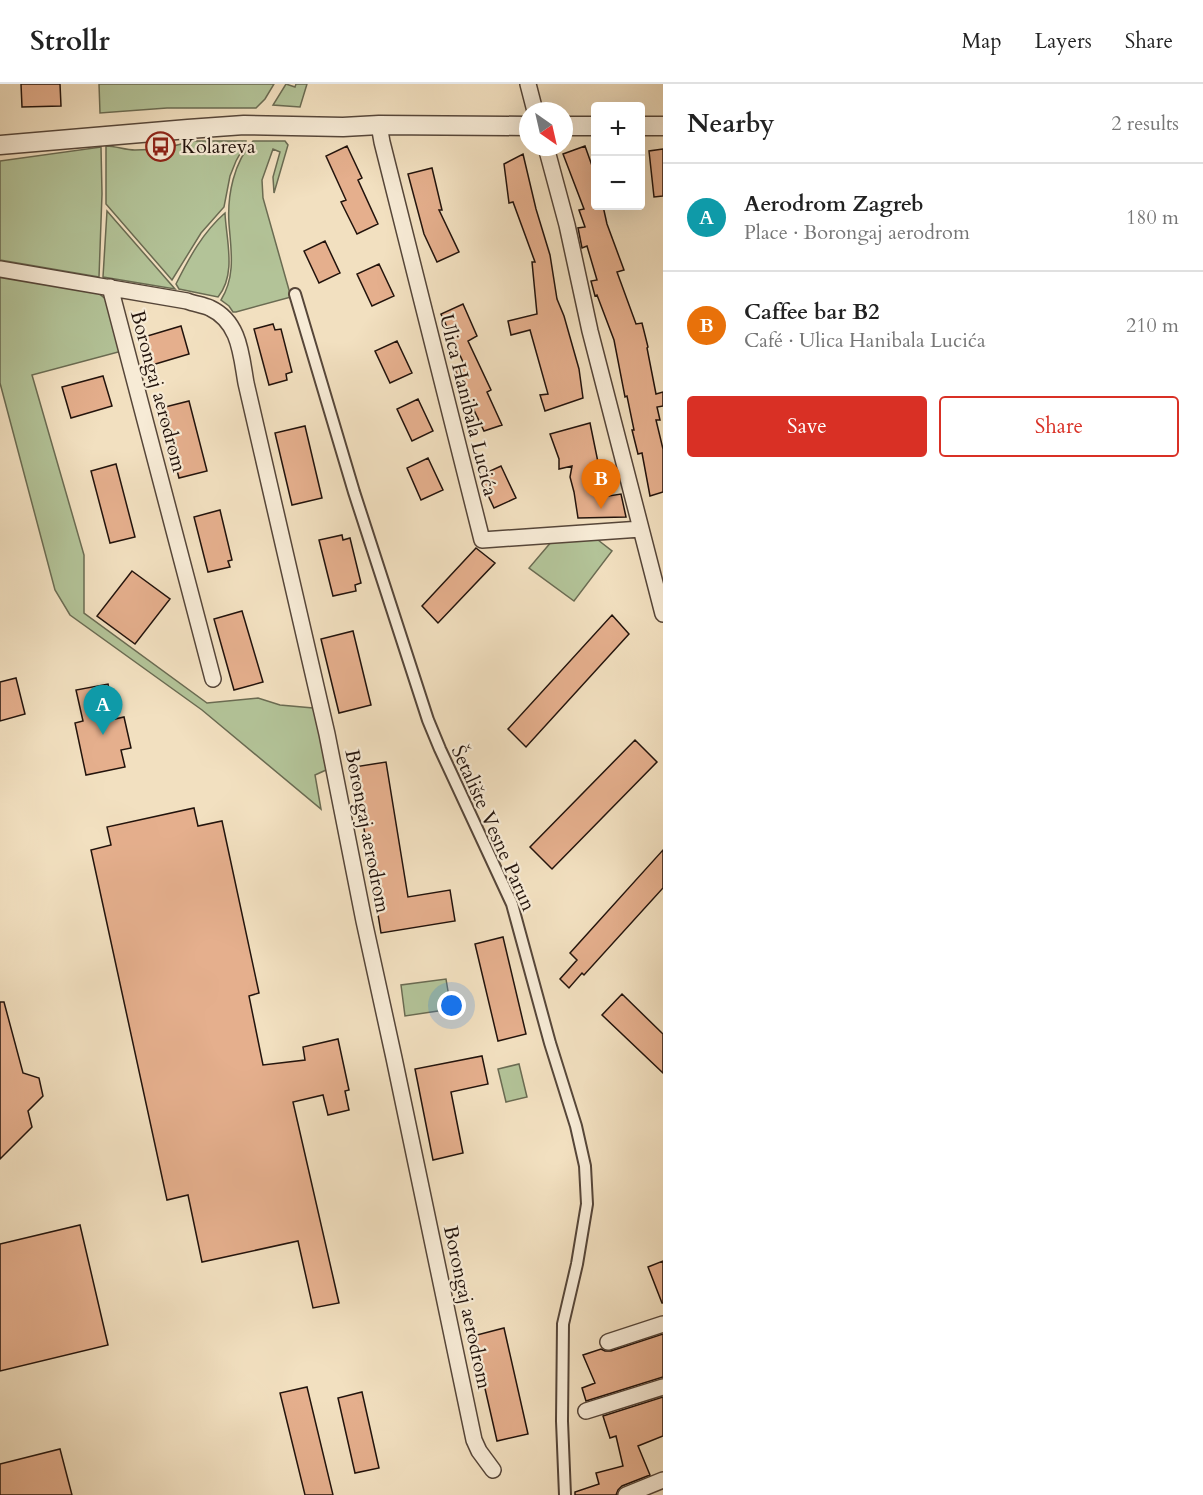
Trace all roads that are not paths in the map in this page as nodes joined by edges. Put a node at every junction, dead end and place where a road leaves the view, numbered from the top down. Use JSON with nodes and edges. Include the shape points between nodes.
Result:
{"nodes":[{"id":1,"x":528,"y":84,"type":"edge"},
{"id":2,"x":533,"y":102,"type":"edge"},
{"id":3,"x":379,"y":125,"type":"junction"},
{"id":4,"x":519,"y":126,"type":"edge"},
{"id":5,"x":573,"y":126,"type":"edge"},
{"id":6,"x":591,"y":126,"type":"edge"},
{"id":7,"x":645,"y":126,"type":"edge"},
{"id":8,"x":663,"y":126,"type":"edge"},
{"id":9,"x":0,"y":145,"type":"edge"},
{"id":10,"x":548,"y":156,"type":"edge"},
{"id":11,"x":0,"y":269,"type":"edge"},
{"id":12,"x":110,"y":287,"type":"junction"},
{"id":13,"x":295,"y":294,"type":"dead end"},
{"id":14,"x":641,"y":529,"type":"junction"},
{"id":15,"x":663,"y":614,"type":"edge"},
{"id":16,"x":213,"y":680,"type":"dead end"},
{"id":17,"x":663,"y":1324,"type":"edge"},
{"id":18,"x":608,"y":1342,"type":"dead end"},
{"id":19,"x":663,"y":1387,"type":"edge"},
{"id":20,"x":586,"y":1411,"type":"dead end"},
{"id":21,"x":493,"y":1470,"type":"dead end"},
{"id":22,"x":663,"y":1480,"type":"edge"},
{"id":23,"x":565,"y":1495,"type":"edge"},
{"id":24,"x":626,"y":1495,"type":"edge"}],
"edges":[{"from":1,"to":2,"type":"street"},
{"from":3,"to":4,"type":"street"},
{"from":3,"to":9,"type":"street","via":[[244,125]]},
{"from":3,"to":14,"type":"street","name":"Ulica Hanibala Lucića","via":[[482,540]]},
{"from":5,"to":6,"type":"street"},
{"from":7,"to":8,"type":"street"},
{"from":10,"to":14,"type":"street"},
{"from":11,"to":12,"type":"street","name":"Borongaj aerodrom"},
{"from":12,"to":16,"type":"street","name":"Borongaj aerodrom"},
{"from":12,"to":21,"type":"street","name":"Borongaj aerodrom","via":[[209,308],[228,323],[240,344],[327,734],[474,1440]]},
{"from":13,"to":23,"type":"street","name":"Šetalište Vesne Parun","via":[[428,720],[512,904],[585,1166],[587,1204],[564,1324]]},
{"from":14,"to":15,"type":"street"},
{"from":17,"to":18,"type":"street"},
{"from":19,"to":20,"type":"street"},
{"from":22,"to":24,"type":"street"}]}
